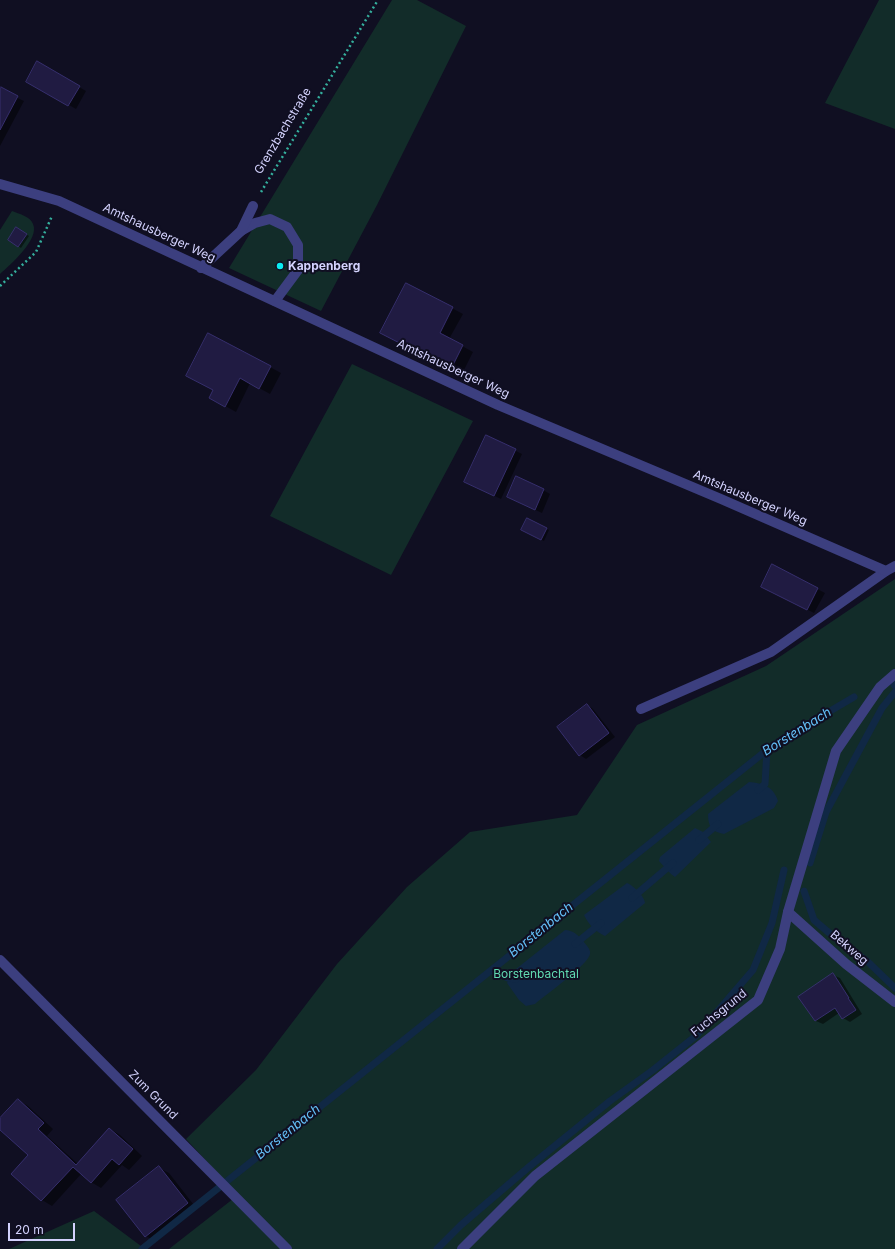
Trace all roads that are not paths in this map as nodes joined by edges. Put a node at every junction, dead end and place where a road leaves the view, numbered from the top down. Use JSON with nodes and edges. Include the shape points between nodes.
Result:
{"nodes":[{"id":1,"x":0,"y":184,"type":"edge"},
{"id":2,"x":253,"y":206,"type":"road end"},
{"id":3,"x":241,"y":232,"type":"junction"},
{"id":4,"x":201,"y":268,"type":"junction"},
{"id":5,"x":275,"y":301,"type":"junction"},
{"id":6,"x":895,"y":566,"type":"edge"},
{"id":7,"x":886,"y":572,"type":"junction"},
{"id":8,"x":895,"y":674,"type":"edge"},
{"id":9,"x":641,"y":709,"type":"dead end"},
{"id":10,"x":788,"y":912,"type":"junction"},
{"id":11,"x":0,"y":960,"type":"edge"},
{"id":12,"x":895,"y":1002,"type":"edge"},
{"id":13,"x":287,"y":1249,"type":"edge"},
{"id":14,"x":462,"y":1249,"type":"edge"}],
"edges":[{"from":1,"to":4,"type":"street","name":"Amtshausberger Weg","via":[[59,201]]},
{"from":2,"to":3,"type":"street"},
{"from":3,"to":4,"type":"street"},
{"from":3,"to":5,"type":"street","via":[[255,223],[270,219],[287,227],[298,245],[298,270]]},
{"from":4,"to":5,"type":"street","name":"Amtshausberger Weg"},
{"from":5,"to":7,"type":"street","name":"Amtshausberger Weg","via":[[498,405]]},
{"from":6,"to":7,"type":"street"},
{"from":7,"to":9,"type":"street","via":[[771,652]]},
{"from":8,"to":10,"type":"street","name":"Fuchsgrund","via":[[880,687],[836,751]]},
{"from":10,"to":12,"type":"street","name":"Bekweg","via":[[846,964]]},
{"from":10,"to":14,"type":"street","name":"Fuchsgrund","via":[[780,949],[758,1000],[535,1176]]},
{"from":11,"to":13,"type":"street","name":"Zum Grund"}]}
